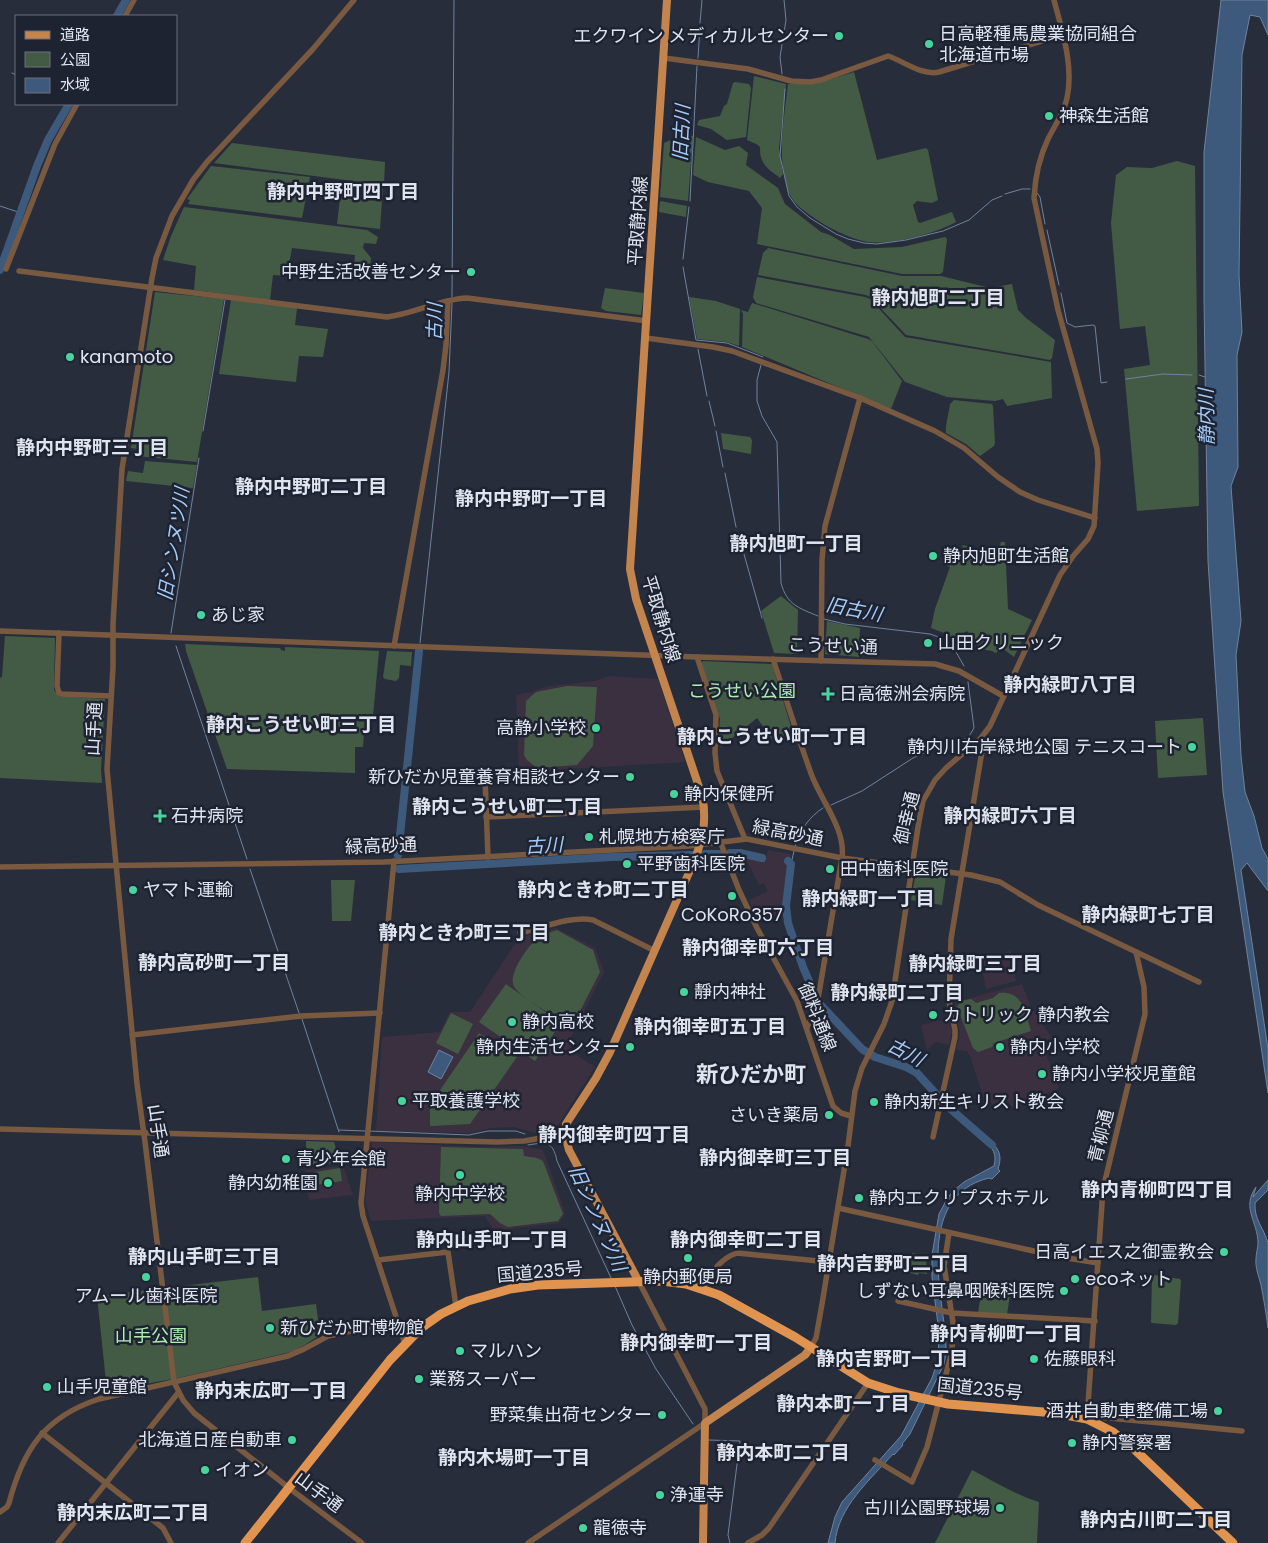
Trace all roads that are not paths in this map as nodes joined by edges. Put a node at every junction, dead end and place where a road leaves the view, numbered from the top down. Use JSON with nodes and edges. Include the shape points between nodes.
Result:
{"nodes":[{"id":1,"x":134,"y":0,"type":"edge"},
{"id":2,"x":354,"y":0,"type":"edge"},
{"id":3,"x":667,"y":0,"type":"edge"},
{"id":4,"x":1054,"y":0,"type":"edge"},
{"id":5,"x":126,"y":15,"type":"edge"},
{"id":6,"x":1062,"y":36,"type":"junction"},
{"id":7,"x":664,"y":58,"type":"junction"},
{"id":8,"x":76,"y":105,"type":"edge"},
{"id":9,"x":6,"y":269,"type":"dead end"},
{"id":10,"x":19,"y":271,"type":"dead end"},
{"id":11,"x":151,"y":288,"type":"junction"},
{"id":12,"x":451,"y":300,"type":"junction"},
{"id":13,"x":647,"y":321,"type":"junction"},
{"id":14,"x":646,"y":338,"type":"junction"},
{"id":15,"x":860,"y":398,"type":"junction"},
{"id":16,"x":1095,"y":518,"type":"junction"},
{"id":17,"x":0,"y":631,"type":"edge"},
{"id":18,"x":59,"y":633,"type":"junction"},
{"id":19,"x":113,"y":635,"type":"junction"},
{"id":20,"x":394,"y":646,"type":"junction"},
{"id":21,"x":655,"y":655,"type":"junction"},
{"id":22,"x":697,"y":657,"type":"junction"},
{"id":23,"x":773,"y":659,"type":"junction"},
{"id":24,"x":821,"y":660,"type":"junction"},
{"id":25,"x":111,"y":696,"type":"junction"},
{"id":26,"x":1004,"y":696,"type":"junction"},
{"id":27,"x":981,"y":738,"type":"junction"},
{"id":28,"x":485,"y":777,"type":"dead end"},
{"id":29,"x":705,"y":807,"type":"junction"},
{"id":30,"x":486,"y":817,"type":"junction"},
{"id":31,"x":716,"y":831,"type":"dead end"},
{"id":32,"x":745,"y":840,"type":"junction"},
{"id":33,"x":720,"y":842,"type":"junction"},
{"id":34,"x":700,"y":845,"type":"junction"},
{"id":35,"x":488,"y":857,"type":"junction"},
{"id":36,"x":842,"y":858,"type":"junction"},
{"id":37,"x":394,"y":861,"type":"junction"},
{"id":38,"x":116,"y":866,"type":"junction"},
{"id":39,"x":0,"y":867,"type":"edge"},
{"id":40,"x":912,"y":867,"type":"junction"},
{"id":41,"x":960,"y":874,"type":"junction"},
{"id":42,"x":520,"y":933,"type":"dead end"},
{"id":43,"x":655,"y":951,"type":"junction"},
{"id":44,"x":1136,"y":952,"type":"junction"},
{"id":45,"x":1199,"y":982,"type":"dead end"},
{"id":46,"x":380,"y":1013,"type":"junction"},
{"id":47,"x":807,"y":1027,"type":"junction"},
{"id":48,"x":132,"y":1035,"type":"junction"},
{"id":49,"x":851,"y":1116,"type":"junction"},
{"id":50,"x":0,"y":1129,"type":"edge"},
{"id":51,"x":143,"y":1133,"type":"junction"},
{"id":52,"x":367,"y":1134,"type":"junction"},
{"id":53,"x":564,"y":1134,"type":"junction"},
{"id":54,"x":933,"y":1137,"type":"dead end"},
{"id":55,"x":838,"y":1208,"type":"junction"},
{"id":56,"x":948,"y":1233,"type":"junction"},
{"id":57,"x":378,"y":1260,"type":"junction"},
{"id":58,"x":829,"y":1262,"type":"junction"},
{"id":59,"x":1098,"y":1263,"type":"junction"},
{"id":60,"x":639,"y":1282,"type":"junction"},
{"id":61,"x":702,"y":1289,"type":"junction"},
{"id":62,"x":898,"y":1301,"type":"dead end"},
{"id":63,"x":456,"y":1306,"type":"junction"},
{"id":64,"x":950,"y":1313,"type":"junction"},
{"id":65,"x":1095,"y":1321,"type":"junction"},
{"id":66,"x":398,"y":1322,"type":"junction"},
{"id":67,"x":405,"y":1344,"type":"junction"},
{"id":68,"x":812,"y":1348,"type":"junction"},
{"id":69,"x":174,"y":1382,"type":"junction"},
{"id":70,"x":868,"y":1383,"type":"junction"},
{"id":71,"x":178,"y":1392,"type":"junction"},
{"id":72,"x":935,"y":1401,"type":"junction"},
{"id":73,"x":1087,"y":1419,"type":"junction"},
{"id":74,"x":705,"y":1423,"type":"junction"},
{"id":75,"x":1242,"y":1431,"type":"dead end"},
{"id":76,"x":42,"y":1433,"type":"junction"},
{"id":77,"x":874,"y":1460,"type":"dead end"},
{"id":78,"x":105,"y":1484,"type":"junction"},
{"id":79,"x":289,"y":1488,"type":"junction"},
{"id":80,"x":0,"y":1512,"type":"edge"},
{"id":81,"x":1230,"y":1540,"type":"edge"},
{"id":82,"x":58,"y":1543,"type":"edge"},
{"id":83,"x":171,"y":1543,"type":"edge"},
{"id":84,"x":245,"y":1543,"type":"edge"},
{"id":85,"x":362,"y":1543,"type":"edge"},
{"id":86,"x":528,"y":1543,"type":"edge"},
{"id":87,"x":703,"y":1543,"type":"edge"},
{"id":88,"x":748,"y":1543,"type":"edge"}],
"edges":[{"from":1,"to":5,"type":"street"},
{"from":2,"to":11,"type":"street","name":"山手通","via":[[193,180],[165,232]]},
{"from":3,"to":7,"type":"main road","name":"平取静内線"},
{"from":4,"to":6,"type":"street","name":"御幸通"},
{"from":6,"to":7,"type":"street","via":[[933,74],[888,56],[810,82],[791,81],[748,69]]},
{"from":6,"to":16,"type":"street","name":"御幸通","via":[[1069,66],[1067,97],[1040,159],[1034,198],[1058,310],[1097,448]]},
{"from":7,"to":13,"type":"main road","name":"平取静内線"},
{"from":8,"to":9,"type":"street","via":[[55,144]]},
{"from":10,"to":11,"type":"street"},
{"from":11,"to":12,"type":"street","via":[[387,317]]},
{"from":11,"to":19,"type":"street","name":"山手通","via":[[122,469]]},
{"from":12,"to":13,"type":"street","via":[[486,299]]},
{"from":12,"to":20,"type":"street","via":[[443,370]]},
{"from":13,"to":14,"type":"main road","name":"平取静内線"},
{"from":14,"to":15,"type":"street","via":[[732,351]]},
{"from":14,"to":21,"type":"main road","name":"平取静内線","via":[[630,557],[632,584]]},
{"from":15,"to":16,"type":"street","via":[[955,442],[1020,492]]},
{"from":15,"to":24,"type":"street","via":[[823,542]]},
{"from":16,"to":26,"type":"street","name":"御幸通","via":[[1092,534],[1060,575]]},
{"from":17,"to":18,"type":"street","name":"こうせい通"},
{"from":18,"to":19,"type":"street","name":"こうせい通"},
{"from":18,"to":25,"type":"street","via":[[59,693]]},
{"from":19,"to":20,"type":"street","name":"こうせい通"},
{"from":19,"to":25,"type":"street","name":"山手通"},
{"from":20,"to":21,"type":"street","name":"こうせい通"},
{"from":21,"to":22,"type":"street","name":"こうせい通"},
{"from":21,"to":29,"type":"main road","name":"平取静内線"},
{"from":22,"to":23,"type":"street","name":"こうせい通"},
{"from":22,"to":32,"type":"street","via":[[716,715],[717,771]]},
{"from":23,"to":24,"type":"street","name":"こうせい通"},
{"from":23,"to":36,"type":"street","via":[[813,777],[840,836]]},
{"from":24,"to":26,"type":"street","name":"こうせい通","via":[[942,665]]},
{"from":25,"to":38,"type":"street","name":"山手通","via":[[107,769]]},
{"from":26,"to":27,"type":"street","name":"御幸通"},
{"from":27,"to":40,"type":"street","name":"御幸通","via":[[946,768],[929,789],[920,812]]},
{"from":27,"to":41,"type":"street","via":[[983,745]]},
{"from":28,"to":30,"type":"street"},
{"from":29,"to":30,"type":"street"},
{"from":29,"to":34,"type":"main road","name":"平取静内線","via":[[705,828]]},
{"from":30,"to":35,"type":"street"},
{"from":31,"to":33,"type":"street","name":"御料通線"},
{"from":32,"to":33,"type":"street","name":"緑高砂通"},
{"from":32,"to":36,"type":"street","name":"緑高砂通"},
{"from":33,"to":34,"type":"street","name":"緑高砂通"},
{"from":33,"to":47,"type":"street","name":"御料通線","via":[[739,890],[797,1001]]},
{"from":34,"to":35,"type":"street","name":"緑高砂通"},
{"from":34,"to":43,"type":"main road","name":"平取静内線"},
{"from":35,"to":37,"type":"street","name":"緑高砂通"},
{"from":36,"to":40,"type":"street","name":"緑高砂通"},
{"from":36,"to":47,"type":"street","via":[[816,1006]]},
{"from":37,"to":38,"type":"street","name":"緑高砂通"},
{"from":37,"to":46,"type":"street"},
{"from":38,"to":39,"type":"street","name":"緑高砂通"},
{"from":38,"to":48,"type":"street","name":"山手通"},
{"from":40,"to":41,"type":"street","name":"緑高砂通"},
{"from":40,"to":49,"type":"street","name":"御幸通","via":[[892,1001],[854,1091]]},
{"from":41,"to":44,"type":"street","name":"緑高砂通","via":[[1000,882],[1038,905]]},
{"from":41,"to":54,"type":"street","via":[[950,944],[949,1001],[955,1037]]},
{"from":42,"to":43,"type":"street","via":[[586,918]]},
{"from":43,"to":53,"type":"main road","name":"平取静内線","via":[[608,1057],[569,1117]]},
{"from":44,"to":45,"type":"street","name":"緑高砂通"},
{"from":44,"to":59,"type":"street","name":"青柳通","via":[[1144,987],[1145,1014],[1104,1189]]},
{"from":46,"to":48,"type":"street","via":[[300,1016]]},
{"from":46,"to":52,"type":"street"},
{"from":47,"to":49,"type":"street","name":"御料通線","via":[[833,1106],[840,1113]]},
{"from":48,"to":51,"type":"street","name":"山手通"},
{"from":49,"to":55,"type":"street"},
{"from":50,"to":51,"type":"street"},
{"from":51,"to":52,"type":"street"},
{"from":51,"to":69,"type":"street","name":"山手通"},
{"from":52,"to":53,"type":"street","via":[[511,1142]]},
{"from":52,"to":57,"type":"street","via":[[362,1210]]},
{"from":53,"to":60,"type":"main road"},
{"from":55,"to":56,"type":"street"},
{"from":55,"to":58,"type":"street"},
{"from":56,"to":59,"type":"street"},
{"from":56,"to":64,"type":"street","via":[[944,1266]]},
{"from":57,"to":63,"type":"street","via":[[448,1252]]},
{"from":57,"to":66,"type":"street"},
{"from":58,"to":61,"type":"street","via":[[737,1253],[719,1264]]},
{"from":58,"to":68,"type":"street"},
{"from":59,"to":65,"type":"street","name":"青柳通"},
{"from":60,"to":61,"type":"highway","name":"国道235号","via":[[677,1283]]},
{"from":60,"to":63,"type":"highway","name":"国道235号","via":[[510,1288]]},
{"from":60,"to":74,"type":"street","via":[[705,1409]]},
{"from":61,"to":68,"type":"highway","name":"国道235号"},
{"from":62,"to":64,"type":"street"},
{"from":63,"to":67,"type":"highway","name":"国道235号","via":[[432,1320]]},
{"from":64,"to":65,"type":"street"},
{"from":64,"to":72,"type":"street","via":[[952,1350]]},
{"from":65,"to":73,"type":"street","name":"青柳通"},
{"from":66,"to":67,"type":"street"},
{"from":66,"to":69,"type":"street","via":[[328,1336],[296,1354]]},
{"from":67,"to":79,"type":"highway","name":"国道235号"},
{"from":68,"to":70,"type":"highway","name":"国道235号"},
{"from":68,"to":74,"type":"main road"},
{"from":69,"to":71,"type":"street","name":"山手通"},
{"from":69,"to":76,"type":"street","via":[[91,1402],[62,1417]]},
{"from":70,"to":72,"type":"highway","name":"国道235号"},
{"from":70,"to":88,"type":"street","via":[[769,1528]]},
{"from":71,"to":78,"type":"street"},
{"from":71,"to":79,"type":"street","name":"山手通","via":[[194,1412]]},
{"from":72,"to":73,"type":"highway","name":"国道235号","via":[[1055,1412]]},
{"from":72,"to":77,"type":"street","via":[[927,1447],[912,1482]]},
{"from":73,"to":75,"type":"street","via":[[1099,1417]]},
{"from":73,"to":81,"type":"highway","name":"国道235号","via":[[1113,1432],[1132,1447]]},
{"from":74,"to":86,"type":"street"},
{"from":74,"to":87,"type":"main road"},
{"from":76,"to":78,"type":"street"},
{"from":76,"to":80,"type":"street","via":[[26,1454],[9,1503]]},
{"from":78,"to":82,"type":"street"},
{"from":78,"to":83,"type":"street","via":[[163,1528]]},
{"from":79,"to":84,"type":"highway","name":"国道235号"},
{"from":79,"to":85,"type":"street","name":"山手通"}]}
